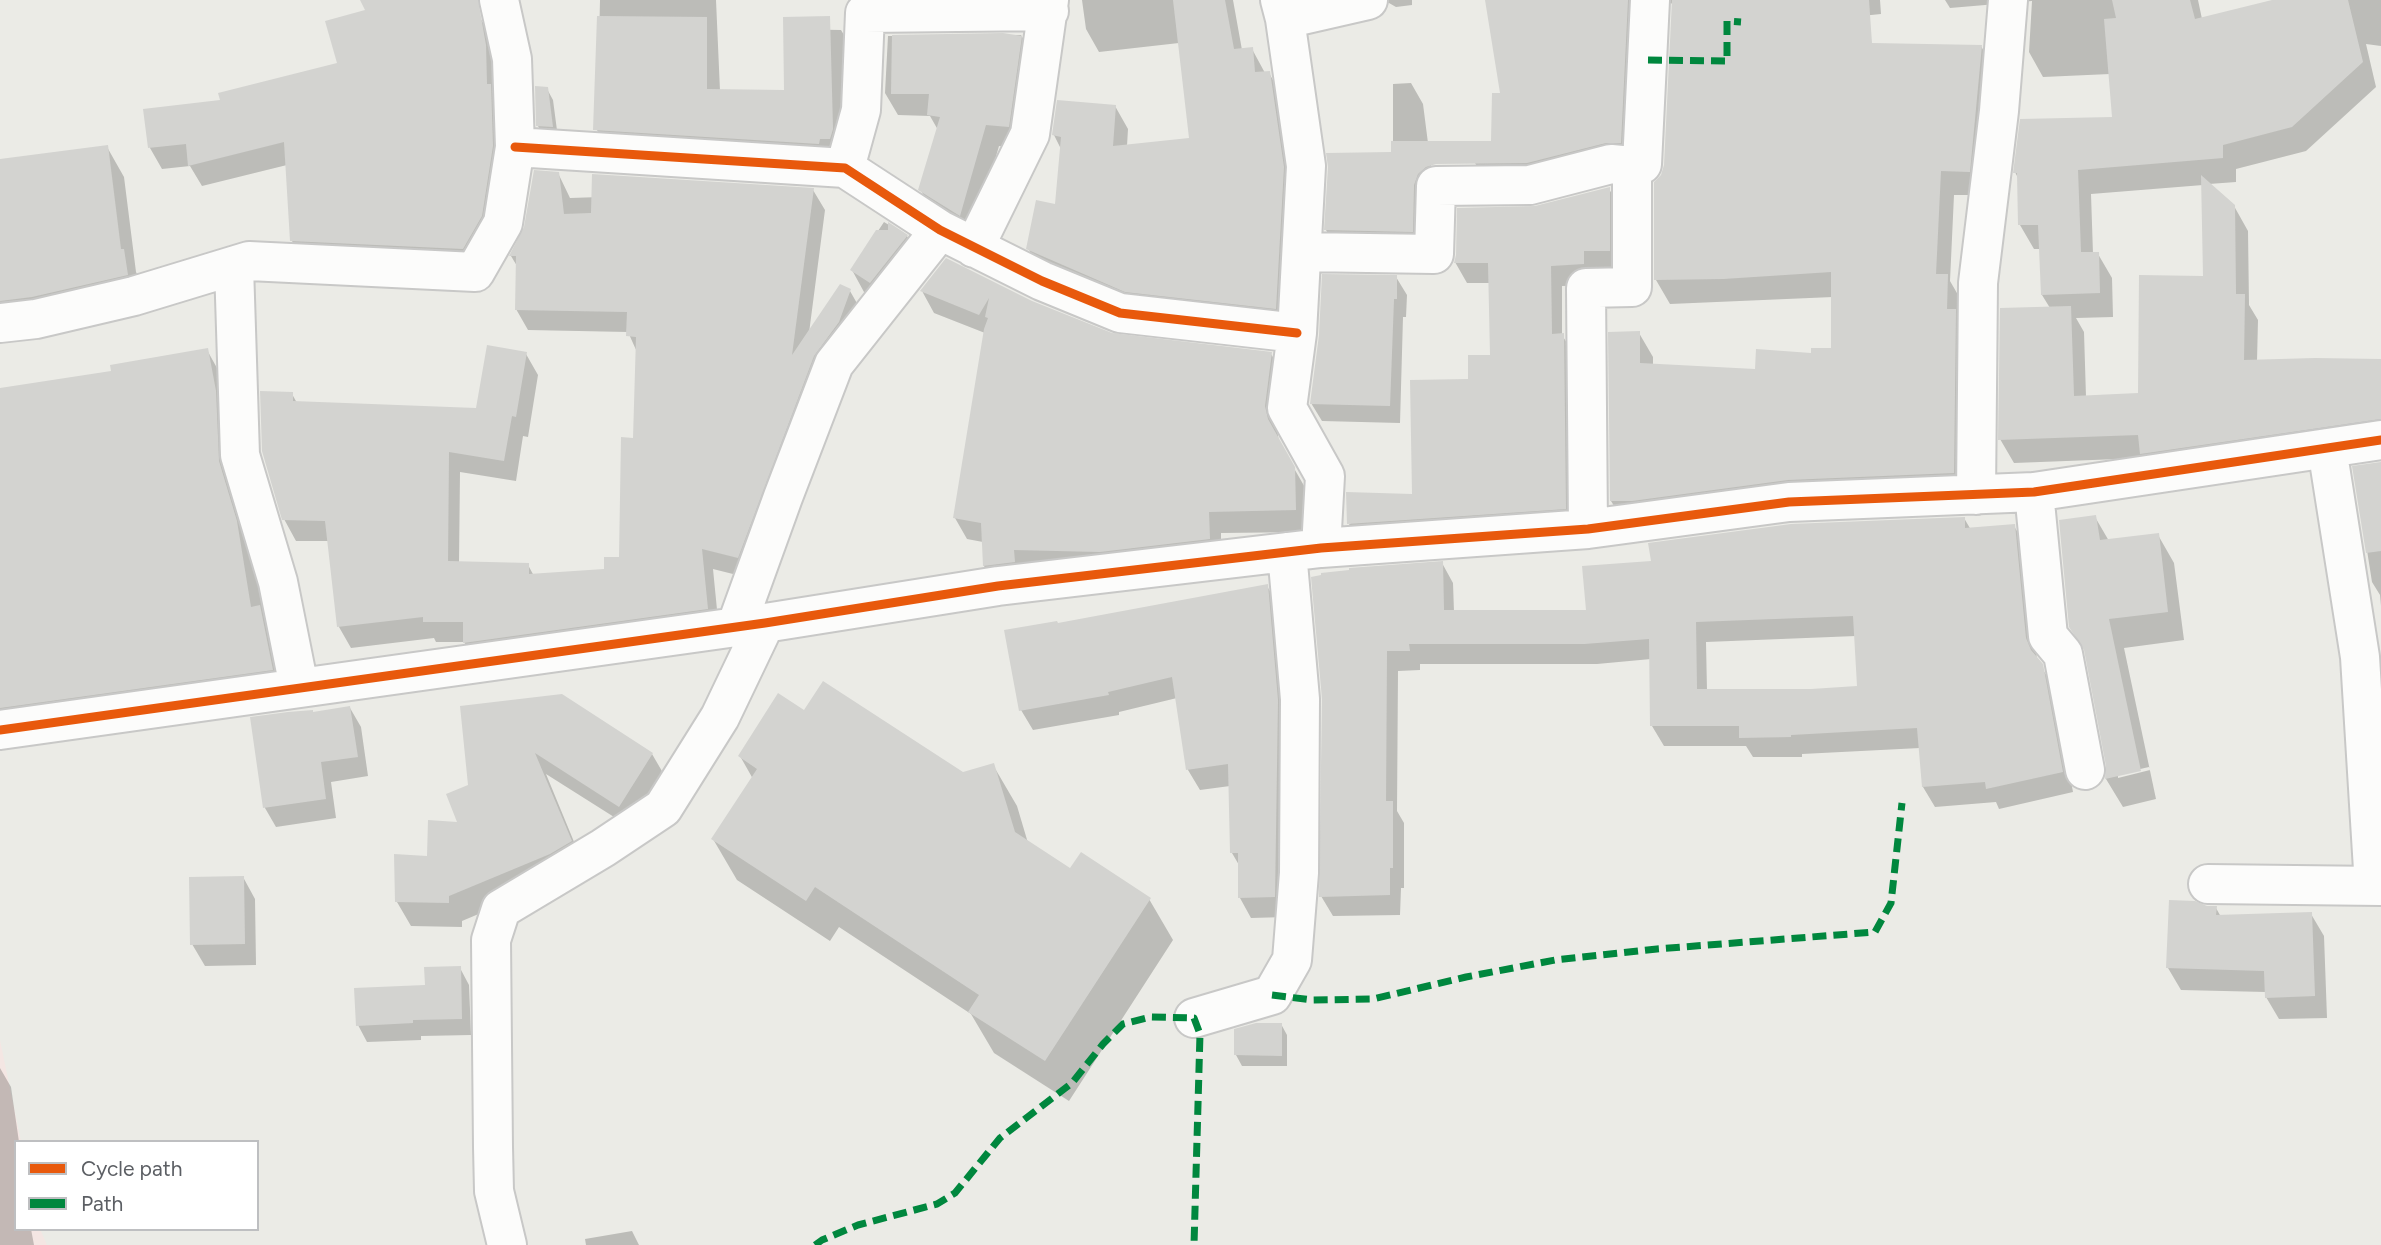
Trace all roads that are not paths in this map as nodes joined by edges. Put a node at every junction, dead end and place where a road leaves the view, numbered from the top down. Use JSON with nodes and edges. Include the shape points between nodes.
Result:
{"nodes":[{"id":1,"x":499,"y":0,"type":"edge"},
{"id":2,"x":1368,"y":0,"type":"edge"},
{"id":3,"x":1650,"y":0,"type":"edge"},
{"id":4,"x":2008,"y":0,"type":"edge"},
{"id":5,"x":1049,"y":5,"type":"edge"},
{"id":6,"x":1282,"y":10,"type":"edge"},
{"id":7,"x":515,"y":148,"type":"junction"},
{"id":8,"x":1632,"y":166,"type":"junction"},
{"id":9,"x":845,"y":168,"type":"junction"},
{"id":10,"x":940,"y":230,"type":"junction"},
{"id":11,"x":974,"y":248,"type":"junction"},
{"id":12,"x":1302,"y":252,"type":"junction"},
{"id":13,"x":234,"y":266,"type":"junction"},
{"id":14,"x":0,"y":323,"type":"edge"},
{"id":15,"x":1297,"y":333,"type":"junction"},
{"id":16,"x":2381,"y":440,"type":"edge"},
{"id":17,"x":2327,"y":448,"type":"junction"},
{"id":18,"x":2034,"y":492,"type":"junction"},
{"id":19,"x":1976,"y":495,"type":"junction"},
{"id":20,"x":1588,"y":529,"type":"junction"},
{"id":21,"x":1304,"y":550,"type":"junction"},
{"id":22,"x":750,"y":625,"type":"junction"},
{"id":23,"x":299,"y":687,"type":"junction"},
{"id":24,"x":0,"y":730,"type":"edge"},
{"id":25,"x":2085,"y":770,"type":"dead end"},
{"id":26,"x":2208,"y":884,"type":"dead end"},
{"id":27,"x":2378,"y":886,"type":"edge"},
{"id":28,"x":1194,"y":1018,"type":"dead end"},
{"id":29,"x":507,"y":1245,"type":"edge"}],
"edges":[{"from":1,"to":7,"type":"street","via":[[512,59]]},
{"from":2,"to":6,"type":"street"},
{"from":3,"to":8,"type":"street","via":[[1642,164]]},
{"from":4,"to":19,"type":"street","via":[[1978,283]]},
{"from":5,"to":9,"type":"street","via":[[865,13],[861,110]]},
{"from":5,"to":11,"type":"street","via":[[1030,134]]},
{"from":6,"to":12,"type":"street","via":[[1306,166]]},
{"from":7,"to":9,"type":"street"},
{"from":7,"to":13,"type":"street","via":[[503,223],[475,272],[249,261]]},
{"from":8,"to":12,"type":"street","via":[[1611,164],[1530,185],[1436,186],[1434,254]]},
{"from":8,"to":20,"type":"street","via":[[1632,287],[1586,288]]},
{"from":9,"to":10,"type":"street"},
{"from":10,"to":11,"type":"street"},
{"from":10,"to":22,"type":"street","via":[[834,364],[783,497]]},
{"from":11,"to":15,"type":"street","via":[[1119,313]]},
{"from":12,"to":15,"type":"street"},
{"from":13,"to":14,"type":"street","via":[[134,296]]},
{"from":13,"to":23,"type":"street","via":[[240,455],[278,582]]},
{"from":15,"to":21,"type":"street","via":[[1287,408],[1325,476]]},
{"from":16,"to":17,"type":"street"},
{"from":17,"to":18,"type":"street"},
{"from":17,"to":27,"type":"street","via":[[2360,657]]},
{"from":18,"to":19,"type":"street"},
{"from":18,"to":25,"type":"street","via":[[2048,636],[2063,654]]},
{"from":19,"to":20,"type":"street","via":[[1788,502]]},
{"from":20,"to":21,"type":"street"},
{"from":21,"to":22,"type":"street","via":[[998,586]]},
{"from":21,"to":28,"type":"street","via":[[1299,873],[1292,960],[1272,995]]},
{"from":22,"to":23,"type":"street"},
{"from":22,"to":29,"type":"street","via":[[720,718],[663,808],[501,909],[491,940],[493,1147],[494,1191]]},
{"from":23,"to":24,"type":"street"},
{"from":26,"to":27,"type":"street"}]}
